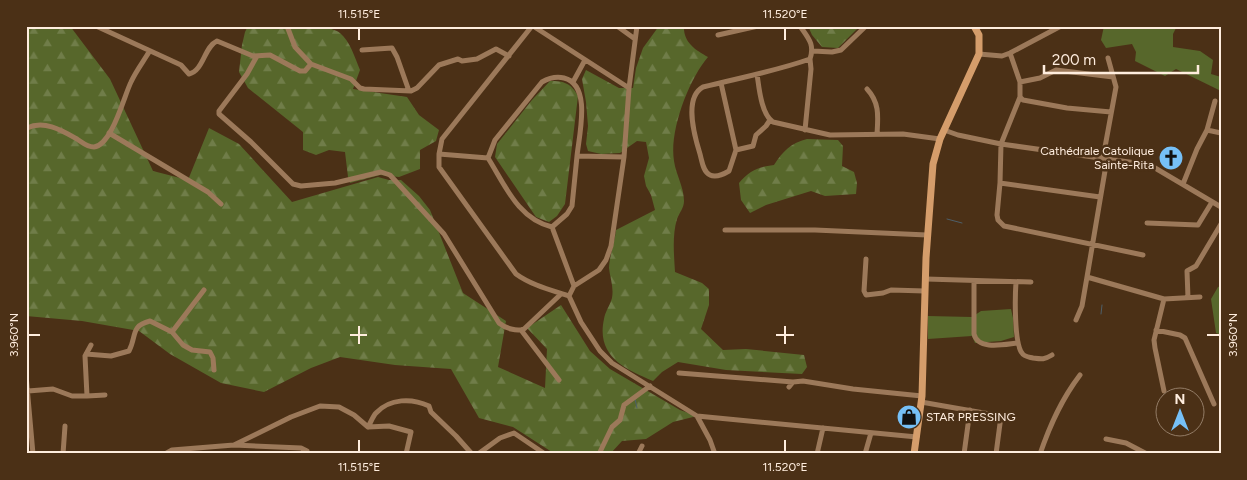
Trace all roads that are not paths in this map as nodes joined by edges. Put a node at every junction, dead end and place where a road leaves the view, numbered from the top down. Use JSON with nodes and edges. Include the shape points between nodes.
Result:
{"nodes":[{"id":1,"x":96,"y":26,"type":"edge"},
{"id":2,"x":112,"y":26,"type":"edge"},
{"id":3,"x":286,"y":26,"type":"edge"},
{"id":4,"x":532,"y":26,"type":"edge"},
{"id":5,"x":617,"y":26,"type":"edge"},
{"id":6,"x":637,"y":26,"type":"edge"},
{"id":7,"x":758,"y":26,"type":"edge"},
{"id":8,"x":800,"y":26,"type":"edge"},
{"id":9,"x":866,"y":26,"type":"edge"},
{"id":10,"x":974,"y":26,"type":"edge"},
{"id":11,"x":1058,"y":27,"type":"edge"},
{"id":12,"x":110,"y":33,"type":"junction"},
{"id":13,"x":718,"y":35,"type":"dead end"},
{"id":14,"x":635,"y":39,"type":"junction"},
{"id":15,"x":362,"y":50,"type":"dead end"},
{"id":16,"x":812,"y":51,"type":"junction"},
{"id":17,"x":149,"y":52,"type":"junction"},
{"id":18,"x":1010,"y":53,"type":"junction"},
{"id":19,"x":979,"y":54,"type":"junction"},
{"id":20,"x":257,"y":56,"type":"junction"},
{"id":21,"x":509,"y":56,"type":"junction"},
{"id":22,"x":1108,"y":58,"type":"dead end"},
{"id":23,"x":810,"y":59,"type":"junction"},
{"id":24,"x":585,"y":60,"type":"junction"},
{"id":25,"x":311,"y":64,"type":"junction"},
{"id":26,"x":756,"y":74,"type":"junction"},
{"id":27,"x":1113,"y":78,"type":"junction"},
{"id":28,"x":572,"y":82,"type":"junction"},
{"id":29,"x":721,"y":82,"type":"junction"},
{"id":30,"x":1020,"y":82,"type":"junction"},
{"id":31,"x":629,"y":88,"type":"junction"},
{"id":32,"x":867,"y":89,"type":"dead end"},
{"id":33,"x":409,"y":91,"type":"junction"},
{"id":34,"x":1020,"y":97,"type":"junction"},
{"id":35,"x":1215,"y":101,"type":"dead end"},
{"id":36,"x":1111,"y":112,"type":"junction"},
{"id":37,"x":770,"y":120,"type":"junction"},
{"id":38,"x":26,"y":130,"type":"edge"},
{"id":39,"x":805,"y":130,"type":"junction"},
{"id":40,"x":944,"y":130,"type":"junction"},
{"id":41,"x":1207,"y":130,"type":"junction"},
{"id":42,"x":1221,"y":132,"type":"edge"},
{"id":43,"x":109,"y":134,"type":"junction"},
{"id":44,"x":877,"y":134,"type":"junction"},
{"id":45,"x":940,"y":139,"type":"junction"},
{"id":46,"x":1001,"y":144,"type":"junction"},
{"id":47,"x":736,"y":150,"type":"junction"},
{"id":48,"x":439,"y":154,"type":"junction"},
{"id":49,"x":577,"y":156,"type":"junction"},
{"id":50,"x":624,"y":157,"type":"junction"},
{"id":51,"x":488,"y":158,"type":"junction"},
{"id":52,"x":1105,"y":159,"type":"junction"},
{"id":53,"x":1000,"y":183,"type":"junction"},
{"id":54,"x":1183,"y":184,"type":"junction"},
{"id":55,"x":1100,"y":197,"type":"junction"},
{"id":56,"x":1212,"y":202,"type":"junction"},
{"id":57,"x":221,"y":204,"type":"dead end"},
{"id":58,"x":1221,"y":207,"type":"edge"},
{"id":59,"x":1147,"y":224,"type":"dead end"},
{"id":60,"x":1221,"y":224,"type":"edge"},
{"id":61,"x":552,"y":227,"type":"junction"},
{"id":62,"x":725,"y":230,"type":"dead end"},
{"id":63,"x":928,"y":235,"type":"junction"},
{"id":64,"x":1092,"y":244,"type":"junction"},
{"id":65,"x":1143,"y":254,"type":"dead end"},
{"id":66,"x":866,"y":259,"type":"dead end"},
{"id":67,"x":1087,"y":277,"type":"junction"},
{"id":68,"x":926,"y":279,"type":"junction"},
{"id":69,"x":974,"y":281,"type":"junction"},
{"id":70,"x":1016,"y":282,"type":"junction"},
{"id":71,"x":1031,"y":282,"type":"dead end"},
{"id":72,"x":574,"y":286,"type":"junction"},
{"id":73,"x":204,"y":290,"type":"dead end"},
{"id":74,"x":925,"y":291,"type":"junction"},
{"id":75,"x":561,"y":294,"type":"junction"},
{"id":76,"x":569,"y":296,"type":"junction"},
{"id":77,"x":1200,"y":297,"type":"dead end"},
{"id":78,"x":1188,"y":298,"type":"junction"},
{"id":79,"x":1164,"y":299,"type":"junction"},
{"id":80,"x":1076,"y":320,"type":"dead end"},
{"id":81,"x":521,"y":330,"type":"junction"},
{"id":82,"x":1156,"y":330,"type":"junction"},
{"id":83,"x":172,"y":332,"type":"junction"},
{"id":84,"x":1018,"y":342,"type":"junction"},
{"id":85,"x":91,"y":345,"type":"dead end"},
{"id":86,"x":86,"y":354,"type":"junction"},
{"id":87,"x":1052,"y":355,"type":"dead end"},
{"id":88,"x":214,"y":370,"type":"dead end"},
{"id":89,"x":679,"y":374,"type":"dead end"},
{"id":90,"x":26,"y":375,"type":"edge"},
{"id":91,"x":1080,"y":376,"type":"dead end"},
{"id":92,"x":559,"y":380,"type":"dead end"},
{"id":93,"x":650,"y":386,"type":"junction"},
{"id":94,"x":1163,"y":388,"type":"edge"},
{"id":95,"x":28,"y":391,"type":"junction"},
{"id":96,"x":105,"y":395,"type":"dead end"},
{"id":97,"x":87,"y":396,"type":"junction"},
{"id":98,"x":921,"y":399,"type":"junction"},
{"id":99,"x":1214,"y":404,"type":"dead end"},
{"id":100,"x":970,"y":410,"type":"junction"},
{"id":101,"x":697,"y":416,"type":"junction"},
{"id":102,"x":65,"y":426,"type":"dead end"},
{"id":103,"x":368,"y":426,"type":"junction"},
{"id":104,"x":822,"y":428,"type":"junction"},
{"id":105,"x":871,"y":433,"type":"junction"},
{"id":106,"x":917,"y":437,"type":"junction"},
{"id":107,"x":1106,"y":439,"type":"dead end"},
{"id":108,"x":234,"y":445,"type":"junction"},
{"id":109,"x":642,"y":446,"type":"dead end"},
{"id":110,"x":33,"y":454,"type":"edge"},
{"id":111,"x":64,"y":454,"type":"edge"},
{"id":112,"x":165,"y":454,"type":"edge"},
{"id":113,"x":306,"y":454,"type":"edge"},
{"id":114,"x":406,"y":454,"type":"edge"},
{"id":115,"x":472,"y":454,"type":"edge"},
{"id":116,"x":478,"y":454,"type":"edge"},
{"id":117,"x":545,"y":454,"type":"edge"},
{"id":118,"x":599,"y":454,"type":"edge"},
{"id":119,"x":638,"y":454,"type":"edge"},
{"id":120,"x":715,"y":454,"type":"edge"},
{"id":121,"x":817,"y":454,"type":"edge"},
{"id":122,"x":865,"y":454,"type":"edge"},
{"id":123,"x":914,"y":454,"type":"edge"},
{"id":124,"x":964,"y":454,"type":"edge"},
{"id":125,"x":996,"y":454,"type":"edge"},
{"id":126,"x":1040,"y":454,"type":"edge"},
{"id":127,"x":1147,"y":454,"type":"edge"}],
"edges":[{"from":1,"to":12,"type":"street"},
{"from":2,"to":12,"type":"street"},
{"from":3,"to":25,"type":"street","via":[[295,47]]},
{"from":4,"to":21,"type":"street"},
{"from":4,"to":24,"type":"street"},
{"from":5,"to":14,"type":"street"},
{"from":6,"to":14,"type":"street"},
{"from":7,"to":13,"type":"street"},
{"from":8,"to":16,"type":"street","via":[[812,43]]},
{"from":9,"to":16,"type":"street","via":[[841,50]]},
{"from":10,"to":19,"type":"main road","via":[[979,35]]},
{"from":11,"to":18,"type":"street"},
{"from":12,"to":17,"type":"street"},
{"from":14,"to":31,"type":"street"},
{"from":15,"to":33,"type":"street","via":[[392,48]]},
{"from":16,"to":23,"type":"street"},
{"from":17,"to":20,"type":"street","via":[[181,65],[189,74],[196,71],[217,41]]},
{"from":17,"to":43,"type":"street","via":[[132,81]]},
{"from":18,"to":19,"type":"street","via":[[1002,56]]},
{"from":18,"to":30,"type":"street"},
{"from":19,"to":40,"type":"main road"},
{"from":20,"to":25,"type":"street","via":[[270,55],[302,72]]},
{"from":20,"to":81,"type":"street","via":[[219,111],[220,116],[296,185],[335,183],[381,172],[390,174],[444,234],[499,323]]},
{"from":21,"to":33,"type":"street","via":[[496,49],[474,60],[458,59],[439,65],[417,88]]},
{"from":21,"to":48,"type":"street","via":[[446,132]]},
{"from":22,"to":27,"type":"street"},
{"from":23,"to":26,"type":"street"},
{"from":23,"to":39,"type":"street","via":[[812,69]]},
{"from":24,"to":28,"type":"street"},
{"from":24,"to":31,"type":"street"},
{"from":25,"to":33,"type":"street","via":[[351,79],[364,90]]},
{"from":26,"to":29,"type":"street"},
{"from":26,"to":37,"type":"street"},
{"from":27,"to":30,"type":"street","via":[[1056,70],[1040,78]]},
{"from":27,"to":36,"type":"street","via":[[1116,86]]},
{"from":28,"to":49,"type":"street","via":[[577,87],[582,105]]},
{"from":28,"to":51,"type":"street","via":[[548,78],[542,82],[495,140]]},
{"from":29,"to":47,"type":"street"},
{"from":29,"to":47,"type":"street","via":[[697,92],[692,111],[693,132],[704,169],[710,175],[729,171]]},
{"from":30,"to":34,"type":"street"},
{"from":31,"to":50,"type":"street"},
{"from":32,"to":44,"type":"street","via":[[878,109]]},
{"from":34,"to":36,"type":"street","via":[[1067,108]]},
{"from":34,"to":46,"type":"street"},
{"from":35,"to":41,"type":"street"},
{"from":36,"to":52,"type":"street"},
{"from":37,"to":39,"type":"street"},
{"from":37,"to":47,"type":"street","via":[[756,135],[752,146]]},
{"from":38,"to":43,"type":"street","via":[[36,124],[50,125],[85,146],[96,147]]},
{"from":39,"to":44,"type":"street","via":[[830,135]]},
{"from":40,"to":45,"type":"main road"},
{"from":40,"to":46,"type":"street"},
{"from":41,"to":42,"type":"street"},
{"from":41,"to":54,"type":"street"},
{"from":43,"to":57,"type":"street","via":[[208,192]]},
{"from":44,"to":45,"type":"street","via":[[912,134]]},
{"from":45,"to":63,"type":"main road","via":[[933,164]]},
{"from":46,"to":52,"type":"street"},
{"from":46,"to":53,"type":"street"},
{"from":48,"to":51,"type":"street"},
{"from":48,"to":75,"type":"street","via":[[441,171],[516,274]]},
{"from":49,"to":50,"type":"street"},
{"from":49,"to":61,"type":"street","via":[[572,206]]},
{"from":50,"to":72,"type":"street","via":[[611,246],[606,260],[599,270]]},
{"from":51,"to":61,"type":"street","via":[[522,212],[542,225]]},
{"from":52,"to":54,"type":"street","via":[[1150,165]]},
{"from":52,"to":55,"type":"street"},
{"from":53,"to":55,"type":"street"},
{"from":53,"to":64,"type":"street","via":[[997,215],[1004,226]]},
{"from":54,"to":56,"type":"street"},
{"from":55,"to":64,"type":"street"},
{"from":56,"to":58,"type":"street"},
{"from":56,"to":59,"type":"street","via":[[1198,225]]},
{"from":60,"to":78,"type":"street","via":[[1196,266],[1187,271]]},
{"from":61,"to":72,"type":"street"},
{"from":62,"to":63,"type":"street"},
{"from":63,"to":68,"type":"main road"},
{"from":64,"to":65,"type":"street"},
{"from":64,"to":67,"type":"street"},
{"from":66,"to":74,"type":"street","via":[[866,294],[891,290]]},
{"from":67,"to":79,"type":"street"},
{"from":67,"to":80,"type":"street"},
{"from":68,"to":69,"type":"street"},
{"from":68,"to":74,"type":"main road"},
{"from":69,"to":70,"type":"street"},
{"from":69,"to":84,"type":"street","via":[[974,334],[977,341],[992,345]]},
{"from":70,"to":71,"type":"street"},
{"from":70,"to":84,"type":"street"},
{"from":72,"to":76,"type":"street"},
{"from":73,"to":83,"type":"street"},
{"from":74,"to":98,"type":"main road"},
{"from":75,"to":76,"type":"street"},
{"from":75,"to":81,"type":"street"},
{"from":76,"to":93,"type":"street","via":[[589,338],[600,351],[612,363]]},
{"from":77,"to":78,"type":"street"},
{"from":78,"to":79,"type":"street"},
{"from":79,"to":82,"type":"street"},
{"from":81,"to":92,"type":"street"},
{"from":82,"to":94,"type":"street","via":[[1155,348]]},
{"from":82,"to":99,"type":"street","via":[[1185,338]]},
{"from":83,"to":86,"type":"street","via":[[150,321],[142,323],[133,336],[130,351],[111,356]]},
{"from":83,"to":88,"type":"street","via":[[192,350],[210,352]]},
{"from":84,"to":87,"type":"street","via":[[1026,356],[1043,360]]},
{"from":85,"to":86,"type":"street"},
{"from":86,"to":97,"type":"street"},
{"from":89,"to":98,"type":"street","via":[[792,384],[803,381]]},
{"from":90,"to":95,"type":"street"},
{"from":91,"to":126,"type":"street","via":[[1060,403]]},
{"from":93,"to":101,"type":"street"},
{"from":93,"to":118,"type":"street","via":[[624,405],[620,420]]},
{"from":95,"to":97,"type":"street","via":[[53,389],[72,396]]},
{"from":95,"to":110,"type":"street"},
{"from":96,"to":97,"type":"street"},
{"from":98,"to":100,"type":"street"},
{"from":98,"to":106,"type":"main road"},
{"from":100,"to":124,"type":"street"},
{"from":100,"to":125,"type":"street","via":[[1001,416]]},
{"from":101,"to":104,"type":"street"},
{"from":101,"to":120,"type":"street"},
{"from":102,"to":111,"type":"street"},
{"from":103,"to":108,"type":"street","via":[[339,407],[320,406]]},
{"from":103,"to":114,"type":"street","via":[[389,426],[411,432]]},
{"from":103,"to":115,"type":"street","via":[[375,413],[395,401],[420,401],[429,406]]},
{"from":104,"to":105,"type":"street"},
{"from":104,"to":121,"type":"street"},
{"from":105,"to":106,"type":"street"},
{"from":105,"to":122,"type":"street"},
{"from":106,"to":123,"type":"main road"},
{"from":107,"to":127,"type":"street","via":[[1126,443]]},
{"from":108,"to":112,"type":"street","via":[[172,450]]},
{"from":108,"to":113,"type":"street","via":[[302,448]]},
{"from":109,"to":119,"type":"street"},
{"from":116,"to":117,"type":"street","via":[[500,438],[514,433]]}]}
